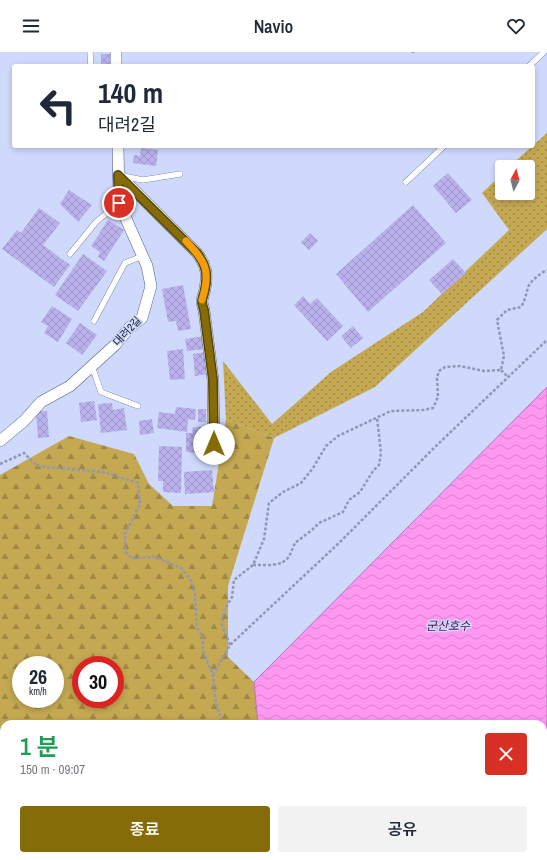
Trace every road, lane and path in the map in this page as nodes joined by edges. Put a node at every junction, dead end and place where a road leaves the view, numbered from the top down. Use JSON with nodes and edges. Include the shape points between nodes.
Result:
{"nodes":[{"id":1,"x":90,"y":52,"type":"edge"},
{"id":2,"x":116,"y":52,"type":"edge"},
{"id":3,"x":544,"y":52,"type":"edge"},
{"id":4,"x":91,"y":64,"type":"edge"},
{"id":5,"x":116,"y":64,"type":"edge"},
{"id":6,"x":532,"y":64,"type":"edge"},
{"id":7,"x":118,"y":148,"type":"edge"},
{"id":8,"x":442,"y":148,"type":"edge"},
{"id":9,"x":180,"y":174,"type":"dead end"},
{"id":10,"x":118,"y":175,"type":"junction"},
{"id":11,"x":406,"y":182,"type":"dead end"},
{"id":12,"x":119,"y":203,"type":"junction"},
{"id":13,"x":70,"y":254,"type":"dead end"},
{"id":14,"x":143,"y":256,"type":"junction"},
{"id":15,"x":547,"y":270,"type":"edge"},
{"id":16,"x":94,"y":321,"type":"dead end"},
{"id":17,"x":547,"y":340,"type":"edge"},
{"id":18,"x":92,"y":366,"type":"junction"},
{"id":19,"x":501,"y":370,"type":"junction"},
{"id":20,"x":508,"y":377,"type":"junction"},
{"id":21,"x":138,"y":406,"type":"dead end"},
{"id":22,"x":377,"y":417,"type":"junction"},
{"id":23,"x":0,"y":441,"type":"edge"},
{"id":24,"x":214,"y":444,"type":"dead end"},
{"id":25,"x":0,"y":464,"type":"edge"},
{"id":26,"x":253,"y":565,"type":"junction"},
{"id":27,"x":230,"y":645,"type":"junction"},
{"id":28,"x":213,"y":674,"type":"junction"},
{"id":29,"x":221,"y":720,"type":"edge"}],
"edges":[{"from":1,"to":4,"type":"lane"},
{"from":2,"to":5,"type":"street"},
{"from":3,"to":6,"type":"lane"},
{"from":7,"to":10,"type":"street","name":"대려2길"},
{"from":8,"to":11,"type":"lane"},
{"from":9,"to":10,"type":"lane","via":[[143,180]]},
{"from":10,"to":12,"type":"street","name":"대려2길"},
{"from":10,"to":24,"type":"street","via":[[204,263],[205,290],[201,302],[213,380]]},
{"from":12,"to":13,"type":"lane","via":[[96,222]]},
{"from":12,"to":14,"type":"street","name":"대려2길"},
{"from":14,"to":16,"type":"lane","via":[[125,263]]},
{"from":14,"to":18,"type":"street","name":"대려2길","via":[[151,286],[142,318]]},
{"from":15,"to":19,"type":"path","via":[[529,285],[526,300],[521,308],[507,310],[497,320],[504,356]]},
{"from":17,"to":20,"type":"path"},
{"from":18,"to":21,"type":"lane","via":[[101,392]]},
{"from":18,"to":23,"type":"street","name":"대려2길","via":[[70,386],[41,402],[24,421]]},
{"from":19,"to":20,"type":"path"},
{"from":19,"to":22,"type":"path","via":[[445,367],[439,371],[438,397],[433,408],[391,411]]},
{"from":20,"to":27,"type":"path","via":[[339,543]]},
{"from":22,"to":26,"type":"path","via":[[338,436],[326,446],[301,482],[269,503],[264,539]]},
{"from":22,"to":26,"type":"path","via":[[380,465],[373,471],[360,492],[350,500],[342,512],[319,523],[295,543],[289,557],[282,563]]},
{"from":25,"to":28,"type":"path","via":[[24,453],[38,466],[103,472],[138,483],[140,504],[125,534],[125,551],[131,558],[155,557],[181,568],[192,582],[196,595],[197,628],[203,637],[203,651]]},
{"from":26,"to":27,"type":"path","via":[[234,580],[232,597],[224,611],[222,625]]},
{"from":27,"to":28,"type":"path"},
{"from":28,"to":29,"type":"path","via":[[215,698]]}]}
